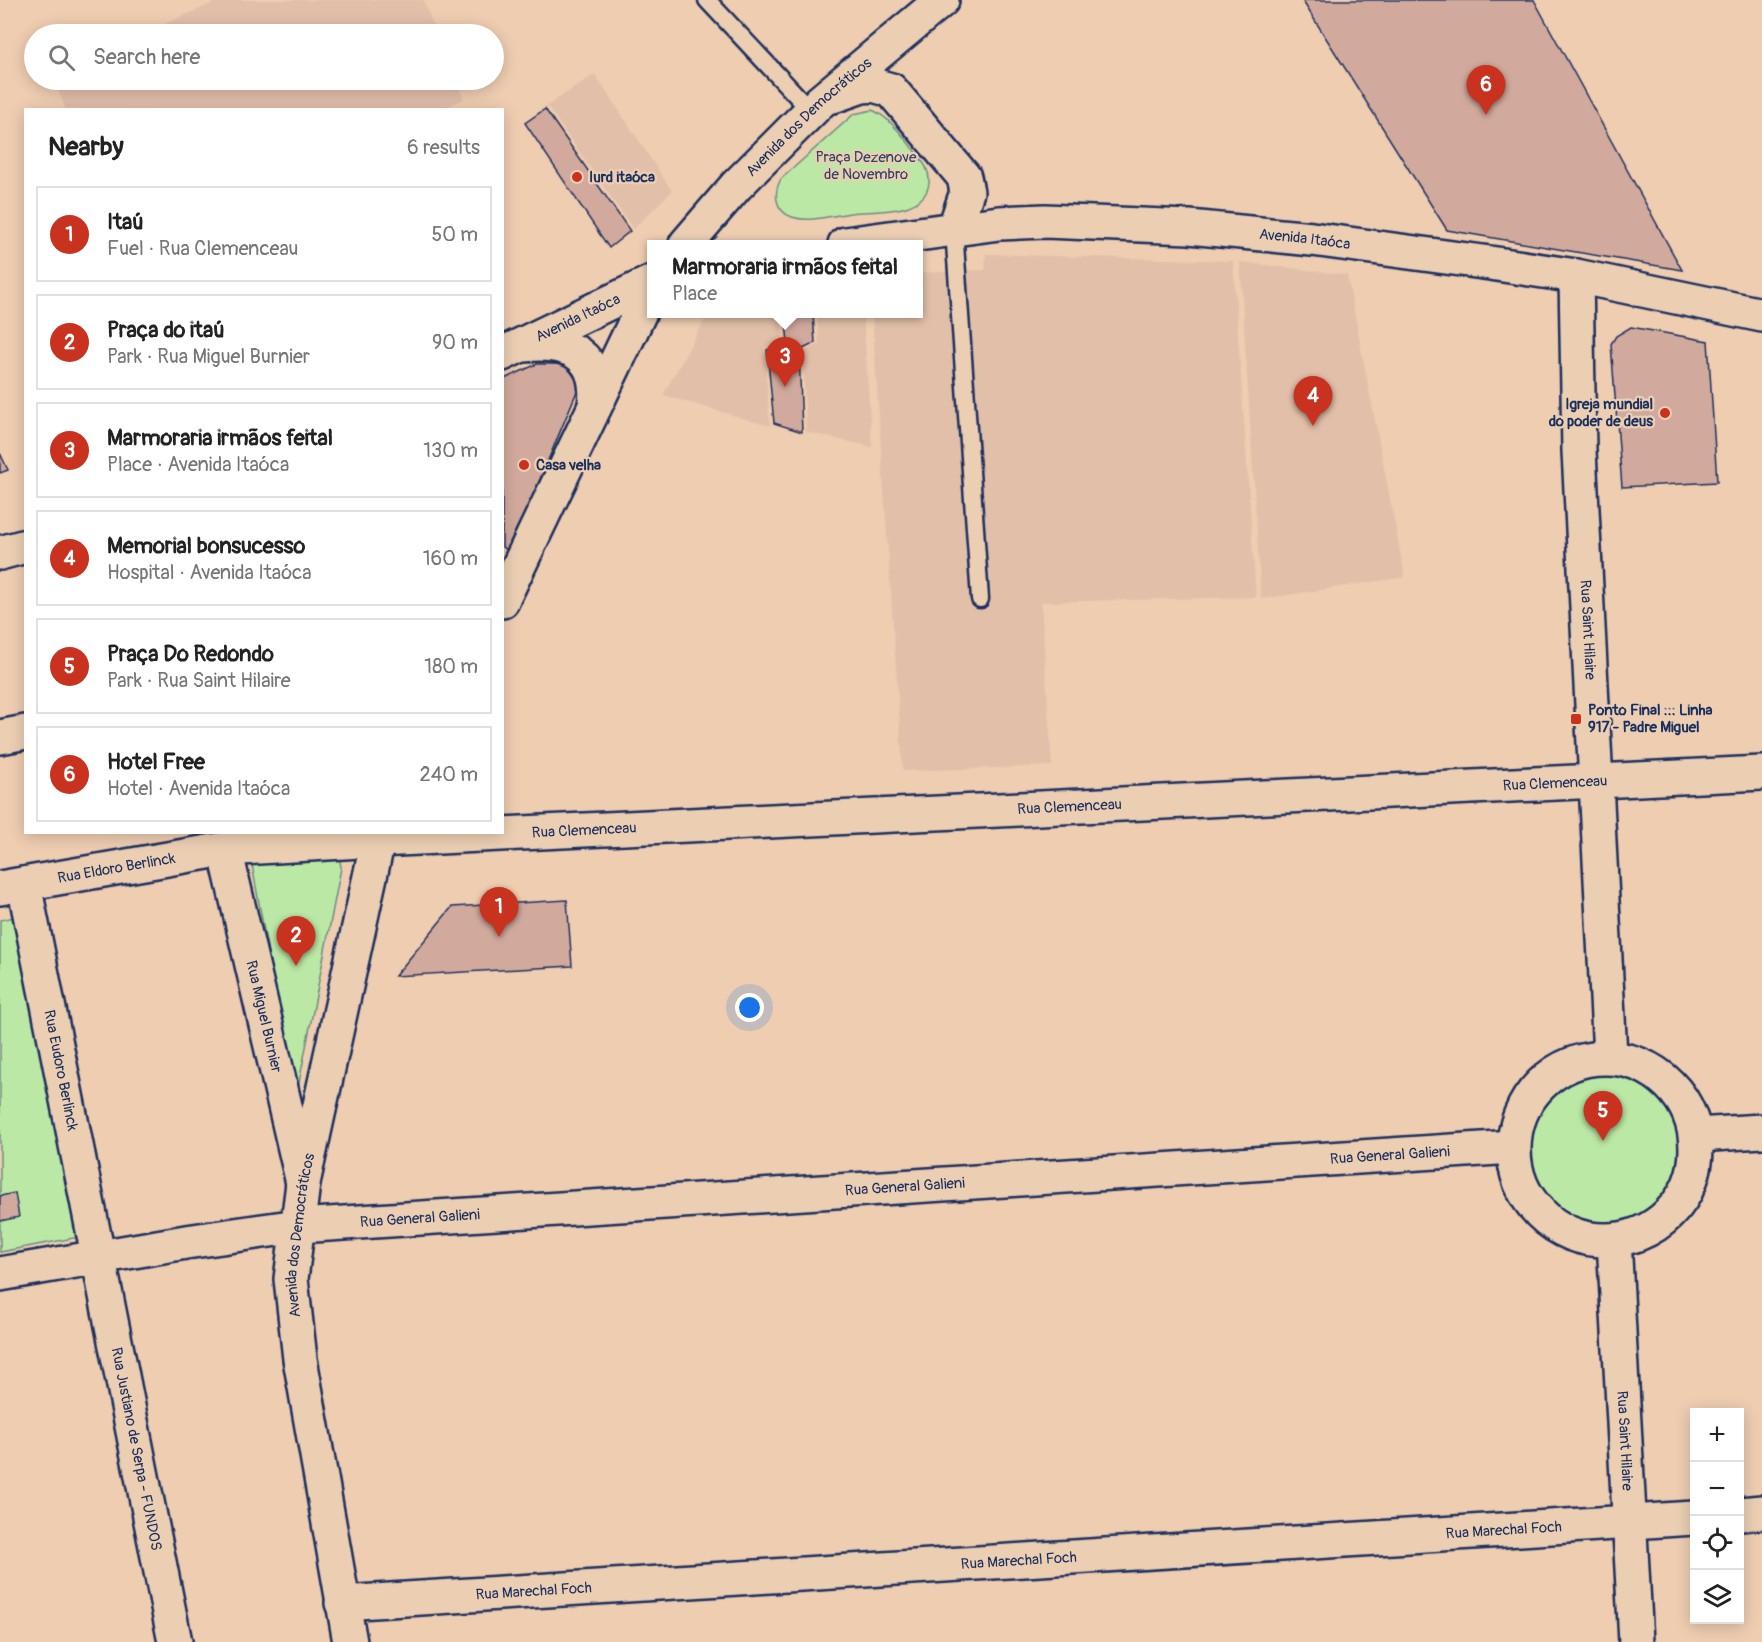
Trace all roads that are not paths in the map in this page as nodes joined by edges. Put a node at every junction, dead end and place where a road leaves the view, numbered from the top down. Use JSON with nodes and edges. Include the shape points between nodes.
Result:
{"nodes":[{"id":1,"x":707,"y":0,"type":"edge"},
{"id":2,"x":942,"y":0,"type":"edge"},
{"id":3,"x":816,"y":106,"type":"junction"},
{"id":4,"x":954,"y":230,"type":"junction"},
{"id":5,"x":689,"y":240,"type":"edge"},
{"id":6,"x":876,"y":240,"type":"edge"},
{"id":7,"x":1576,"y":276,"type":"junction"},
{"id":8,"x":647,"y":284,"type":"edge"},
{"id":9,"x":647,"y":296,"type":"edge"},
{"id":10,"x":1762,"y":315,"type":"edge"},
{"id":11,"x":511,"y":350,"type":"edge"},
{"id":12,"x":595,"y":406,"type":"junction"},
{"id":13,"x":24,"y":547,"type":"edge"},
{"id":14,"x":0,"y":553,"type":"edge"},
{"id":15,"x":504,"y":597,"type":"edge"},
{"id":16,"x":980,"y":598,"type":"dead end"},
{"id":17,"x":24,"y":732,"type":"edge"},
{"id":18,"x":0,"y":737,"type":"edge"},
{"id":19,"x":1762,"y":773,"type":"edge"},
{"id":20,"x":1595,"y":781,"type":"junction"},
{"id":21,"x":504,"y":830,"type":"edge"},
{"id":22,"x":424,"y":834,"type":"edge"},
{"id":23,"x":380,"y":836,"type":"edge"},
{"id":24,"x":191,"y":844,"type":"edge"},
{"id":25,"x":225,"y":849,"type":"junction"},
{"id":26,"x":12,"y":886,"type":"edge"},
{"id":27,"x":1610,"y":1056,"type":"junction"},
{"id":28,"x":1762,"y":1131,"type":"edge"},
{"id":29,"x":1696,"y":1135,"type":"junction"},
{"id":30,"x":1513,"y":1147,"type":"junction"},
{"id":31,"x":303,"y":1183,"type":"junction"},
{"id":32,"x":297,"y":1226,"type":"junction"},
{"id":33,"x":1614,"y":1240,"type":"junction"},
{"id":34,"x":99,"y":1257,"type":"junction"},
{"id":35,"x":0,"y":1274,"type":"edge"},
{"id":36,"x":1762,"y":1512,"type":"edge"},
{"id":37,"x":1744,"y":1514,"type":"edge"},
{"id":38,"x":1690,"y":1518,"type":"edge"},
{"id":39,"x":1629,"y":1523,"type":"junction"},
{"id":40,"x":342,"y":1603,"type":"junction"},
{"id":41,"x":175,"y":1642,"type":"edge"},
{"id":42,"x":350,"y":1642,"type":"edge"},
{"id":43,"x":1636,"y":1642,"type":"edge"}],
"edges":[{"from":1,"to":3,"type":"lane"},
{"from":2,"to":3,"type":"street","name":"Avenida dos Democráticos"},
{"from":3,"to":4,"type":"street","via":[[862,86],[891,90],[964,177],[967,192]]},
{"from":3,"to":5,"type":"street","name":"Avenida dos Democráticos","via":[[736,186]]},
{"from":4,"to":6,"type":"street","name":"Avenida Itaóca"},
{"from":4,"to":7,"type":"street","name":"Avenida Itaóca","via":[[1045,221],[1178,226],[1321,240]]},
{"from":4,"to":16,"type":"lane"},
{"from":7,"to":10,"type":"street","name":"Avenida Itaóca"},
{"from":7,"to":20,"type":"street","name":"Rua Saint Hilaire","via":[[1579,451]]},
{"from":8,"to":11,"type":"street","name":"Avenida Itaóca"},
{"from":9,"to":12,"type":"street"},
{"from":11,"to":12,"type":"street","via":[[553,343],[574,351],[584,358],[596,380]]},
{"from":12,"to":15,"type":"street"},
{"from":13,"to":14,"type":"street"},
{"from":17,"to":18,"type":"street"},
{"from":19,"to":20,"type":"street","name":"Rua Clemenceau"},
{"from":20,"to":21,"type":"street","name":"Rua Clemenceau"},
{"from":20,"to":27,"type":"street","name":"Rua Saint Hilaire"},
{"from":22,"to":23,"type":"street","name":"Rua Clemenceau"},
{"from":23,"to":25,"type":"street","name":"Rua Eldoro Berlinck"},
{"from":23,"to":31,"type":"street","name":"Avenida dos Democráticos"},
{"from":24,"to":25,"type":"street","name":"Rua Eldoro Berlinck"},
{"from":24,"to":26,"type":"street","name":"Rua Eldoro Berlinck"},
{"from":25,"to":31,"type":"street","name":"Rua Miguel Burnier"},
{"from":26,"to":34,"type":"street","name":"Rua Eudoro Berlinck"},
{"from":27,"to":29,"type":"street","via":[[1654,1071],[1675,1088],[1689,1110]]},
{"from":27,"to":30,"type":"street","via":[[1576,1062],[1551,1075],[1531,1094],[1518,1119]]},
{"from":28,"to":29,"type":"street"},
{"from":29,"to":33,"type":"street","via":[[1696,1165],[1686,1193],[1668,1216],[1643,1233]]},
{"from":30,"to":32,"type":"street","name":"Rua General Galieni"},
{"from":30,"to":33,"type":"street","via":[[1518,1177],[1532,1204],[1554,1226],[1583,1238]]},
{"from":31,"to":32,"type":"street","name":"Avenida dos Democráticos"},
{"from":32,"to":34,"type":"street"},
{"from":32,"to":40,"type":"street","name":"Avenida dos Democráticos","via":[[291,1279],[294,1321]]},
{"from":33,"to":39,"type":"street","name":"Rua Saint Hilaire"},
{"from":34,"to":35,"type":"street"},
{"from":34,"to":41,"type":"street","name":"Rua Justiano de Serpa - FUNDOS"},
{"from":36,"to":37,"type":"street"},
{"from":38,"to":39,"type":"street","name":"Rua Marechal Foch"},
{"from":39,"to":40,"type":"street","name":"Rua Marechal Foch"},
{"from":39,"to":43,"type":"street","name":"Rua Saint Hilaire"},
{"from":40,"to":42,"type":"street","name":"Avenida dos Democráticos"}]}
